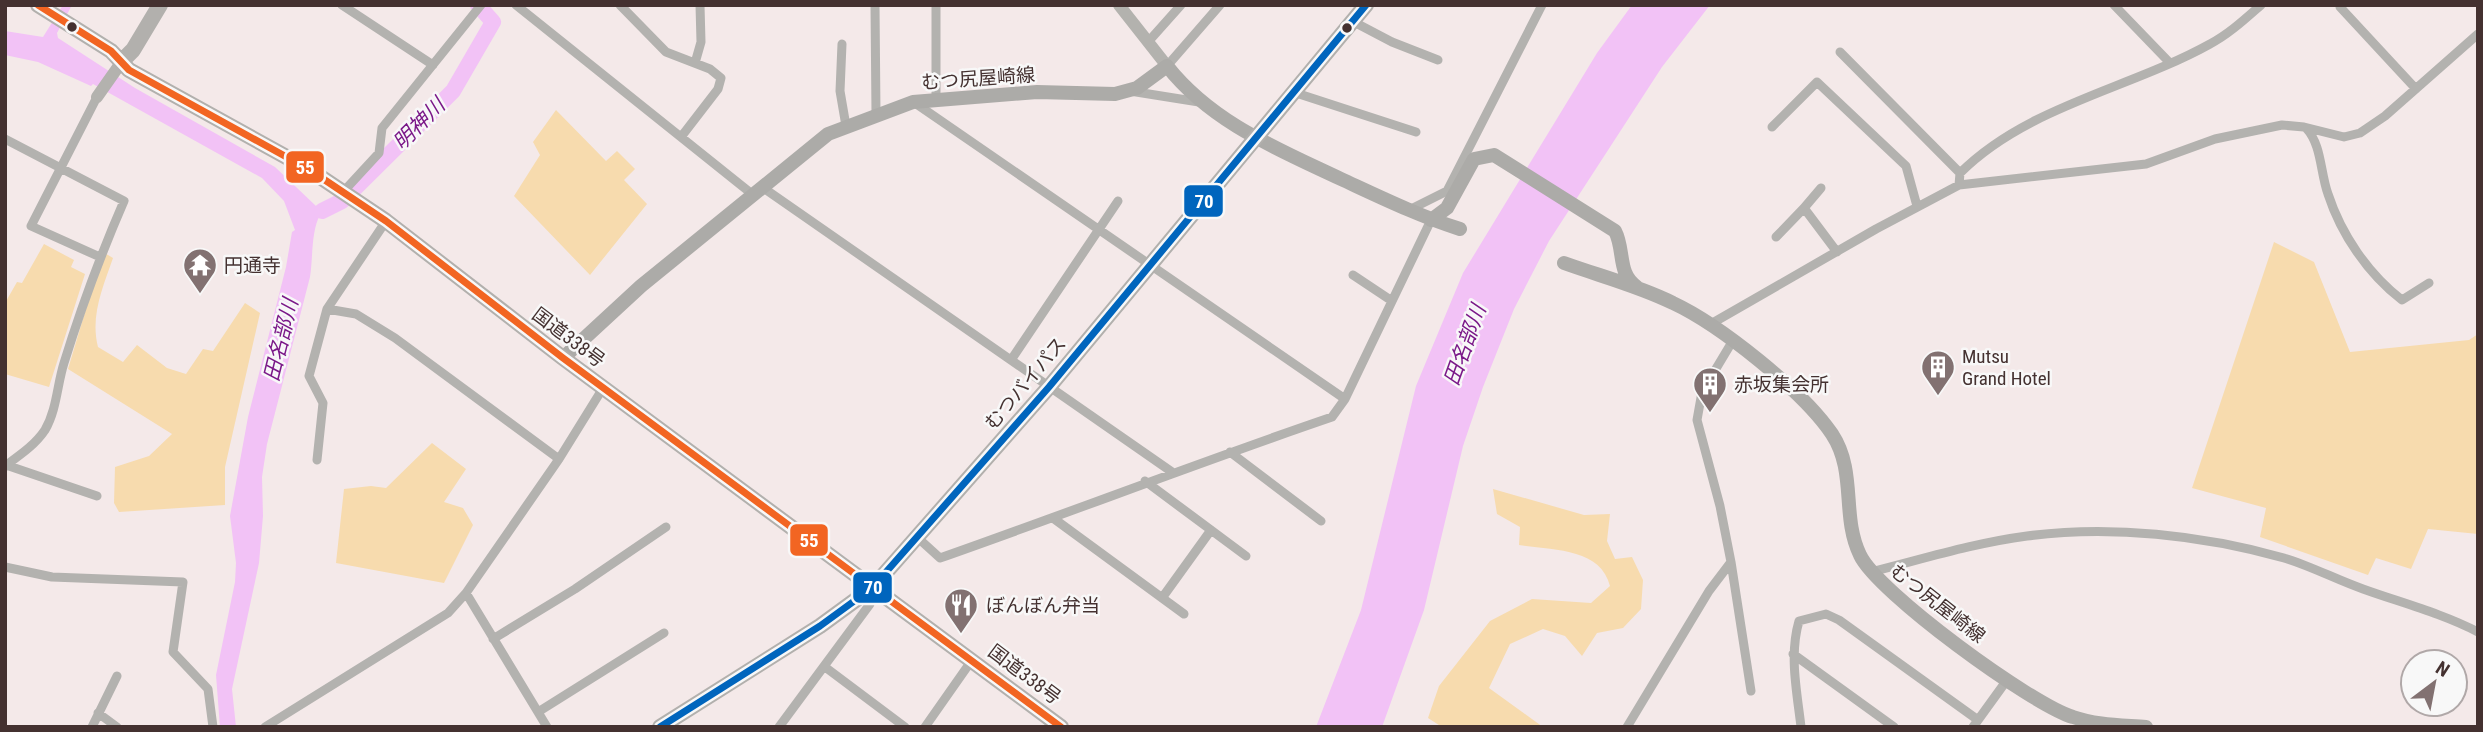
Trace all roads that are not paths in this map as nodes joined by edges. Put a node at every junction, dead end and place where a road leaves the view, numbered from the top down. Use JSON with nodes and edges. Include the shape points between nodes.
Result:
{"nodes":[{"id":1,"x":38,"y":5,"type":"edge"},
{"id":2,"x":160,"y":5,"type":"edge"},
{"id":3,"x":342,"y":5,"type":"edge"},
{"id":4,"x":516,"y":5,"type":"edge"},
{"id":5,"x":620,"y":5,"type":"edge"},
{"id":6,"x":700,"y":5,"type":"edge"},
{"id":7,"x":875,"y":5,"type":"edge"},
{"id":8,"x":936,"y":5,"type":"edge"},
{"id":9,"x":1119,"y":5,"type":"edge"},
{"id":10,"x":1181,"y":5,"type":"edge"},
{"id":11,"x":1220,"y":5,"type":"edge"},
{"id":12,"x":1366,"y":5,"type":"edge"},
{"id":13,"x":1542,"y":5,"type":"edge"},
{"id":14,"x":2114,"y":5,"type":"edge"},
{"id":15,"x":2261,"y":5,"type":"edge"},
{"id":16,"x":2340,"y":7,"type":"dead end"},
{"id":17,"x":478,"y":8,"type":"edge"},
{"id":18,"x":1352,"y":21,"type":"junction"},
{"id":19,"x":2478,"y":34,"type":"edge"},
{"id":20,"x":1148,"y":42,"type":"junction"},
{"id":21,"x":842,"y":44,"type":"dead end"},
{"id":22,"x":1840,"y":52,"type":"dead end"},
{"id":23,"x":1438,"y":60,"type":"dead end"},
{"id":24,"x":2169,"y":62,"type":"junction"},
{"id":25,"x":695,"y":63,"type":"junction"},
{"id":26,"x":119,"y":64,"type":"junction"},
{"id":27,"x":433,"y":65,"type":"junction"},
{"id":28,"x":1167,"y":66,"type":"junction"},
{"id":29,"x":2416,"y":89,"type":"junction"},
{"id":30,"x":1128,"y":91,"type":"junction"},
{"id":31,"x":1293,"y":92,"type":"junction"},
{"id":32,"x":97,"y":97,"type":"joint"},
{"id":33,"x":936,"y":99,"type":"junction"},
{"id":34,"x":913,"y":102,"type":"junction"},
{"id":35,"x":1200,"y":102,"type":"junction"},
{"id":36,"x":876,"y":114,"type":"junction"},
{"id":37,"x":846,"y":126,"type":"junction"},
{"id":38,"x":1772,"y":127,"type":"dead end"},
{"id":39,"x":2304,"y":127,"type":"junction"},
{"id":40,"x":1416,"y":132,"type":"dead end"},
{"id":41,"x":681,"y":137,"type":"junction"},
{"id":42,"x":5,"y":139,"type":"edge"},
{"id":43,"x":1256,"y":139,"type":"junction"},
{"id":44,"x":61,"y":167,"type":"junction"},
{"id":45,"x":1960,"y":173,"type":"junction"},
{"id":46,"x":1959,"y":185,"type":"junction"},
{"id":47,"x":1821,"y":188,"type":"dead end"},
{"id":48,"x":757,"y":191,"type":"junction"},
{"id":49,"x":346,"y":194,"type":"junction"},
{"id":50,"x":1118,"y":201,"type":"dead end"},
{"id":51,"x":1917,"y":206,"type":"junction"},
{"id":52,"x":1804,"y":208,"type":"junction"},
{"id":53,"x":1409,"y":210,"type":"junction"},
{"id":54,"x":1432,"y":219,"type":"junction"},
{"id":55,"x":386,"y":221,"type":"junction"},
{"id":56,"x":1101,"y":229,"type":"junction"},
{"id":57,"x":1460,"y":229,"type":"dead end"},
{"id":58,"x":1776,"y":237,"type":"dead end"},
{"id":59,"x":1838,"y":252,"type":"junction"},
{"id":60,"x":100,"y":257,"type":"junction"},
{"id":61,"x":1152,"y":263,"type":"junction"},
{"id":62,"x":1564,"y":263,"type":"dead end"},
{"id":63,"x":1353,"y":275,"type":"dead end"},
{"id":64,"x":2429,"y":284,"type":"dead end"},
{"id":65,"x":1640,"y":290,"type":"junction"},
{"id":66,"x":1392,"y":301,"type":"junction"},
{"id":67,"x":327,"y":309,"type":"junction"},
{"id":68,"x":1709,"y":325,"type":"junction"},
{"id":69,"x":1732,"y":342,"type":"junction"},
{"id":70,"x":563,"y":358,"type":"junction"},
{"id":71,"x":1010,"y":360,"type":"junction"},
{"id":72,"x":1049,"y":387,"type":"junction"},
{"id":73,"x":603,"y":388,"type":"junction"},
{"id":74,"x":1345,"y":399,"type":"junction"},
{"id":75,"x":1230,"y":452,"type":"junction"},
{"id":76,"x":559,"y":459,"type":"junction"},
{"id":77,"x":317,"y":460,"type":"dead end"},
{"id":78,"x":6,"y":465,"type":"edge"},
{"id":79,"x":1172,"y":472,"type":"junction"},
{"id":80,"x":1145,"y":481,"type":"junction"},
{"id":81,"x":97,"y":496,"type":"dead end"},
{"id":82,"x":1053,"y":518,"type":"junction"},
{"id":83,"x":1321,"y":522,"type":"dead end"},
{"id":84,"x":666,"y":527,"type":"dead end"},
{"id":85,"x":1211,"y":530,"type":"junction"},
{"id":86,"x":918,"y":538,"type":"junction"},
{"id":87,"x":1246,"y":556,"type":"dead end"},
{"id":88,"x":1731,"y":562,"type":"junction"},
{"id":89,"x":5,"y":567,"type":"edge"},
{"id":90,"x":1870,"y":573,"type":"junction"},
{"id":91,"x":872,"y":588,"type":"junction"},
{"id":92,"x":466,"y":593,"type":"junction"},
{"id":93,"x":1162,"y":598,"type":"junction"},
{"id":94,"x":1184,"y":614,"type":"dead end"},
{"id":95,"x":2478,"y":632,"type":"edge"},
{"id":96,"x":664,"y":633,"type":"dead end"},
{"id":97,"x":493,"y":639,"type":"junction"},
{"id":98,"x":1793,"y":654,"type":"junction"},
{"id":99,"x":972,"y":660,"type":"junction"},
{"id":100,"x":825,"y":667,"type":"junction"},
{"id":101,"x":117,"y":676,"type":"dead end"},
{"id":102,"x":2007,"y":680,"type":"junction"},
{"id":103,"x":1751,"y":691,"type":"dead end"},
{"id":104,"x":538,"y":712,"type":"junction"},
{"id":105,"x":98,"y":713,"type":"junction"},
{"id":106,"x":1975,"y":724,"type":"edge"},
{"id":107,"x":92,"y":727,"type":"edge"},
{"id":108,"x":117,"y":727,"type":"edge"},
{"id":109,"x":213,"y":727,"type":"edge"},
{"id":110,"x":265,"y":727,"type":"edge"},
{"id":111,"x":547,"y":727,"type":"edge"},
{"id":112,"x":660,"y":727,"type":"edge"},
{"id":113,"x":779,"y":727,"type":"edge"},
{"id":114,"x":905,"y":727,"type":"edge"},
{"id":115,"x":925,"y":727,"type":"edge"},
{"id":116,"x":1061,"y":727,"type":"edge"},
{"id":117,"x":1627,"y":727,"type":"edge"},
{"id":118,"x":1801,"y":727,"type":"edge"},
{"id":119,"x":1894,"y":727,"type":"edge"},
{"id":120,"x":2146,"y":727,"type":"edge"}],
"edges":[{"from":1,"to":26,"type":"highway","name":"国道338号"},
{"from":2,"to":26,"type":"highway","via":[[133,50]]},
{"from":3,"to":27,"type":"street"},
{"from":4,"to":41,"type":"street"},
{"from":5,"to":25,"type":"street","via":[[666,52]]},
{"from":6,"to":25,"type":"street","via":[[701,42]]},
{"from":7,"to":36,"type":"street"},
{"from":8,"to":33,"type":"street"},
{"from":9,"to":20,"type":"street"},
{"from":10,"to":20,"type":"street"},
{"from":11,"to":28,"type":"street"},
{"from":12,"to":18,"type":"highway","name":"むつバイパス"},
{"from":13,"to":53,"type":"street","via":[[1447,191]]},
{"from":14,"to":24,"type":"street"},
{"from":15,"to":24,"type":"street","via":[[2209,45]]},
{"from":16,"to":29,"type":"street"},
{"from":17,"to":27,"type":"street"},
{"from":18,"to":23,"type":"street"},
{"from":18,"to":31,"type":"highway","name":"むつバイパス"},
{"from":19,"to":29,"type":"street"},
{"from":20,"to":28,"type":"street"},
{"from":21,"to":37,"type":"street","via":[[840,91]]},
{"from":22,"to":45,"type":"street"},
{"from":24,"to":45,"type":"street","via":[[1994,144]]},
{"from":25,"to":41,"type":"street","via":[[710,69],[722,82]]},
{"from":26,"to":32,"type":"street"},
{"from":26,"to":49,"type":"highway","name":"国道338号"},
{"from":27,"to":49,"type":"street","via":[[382,128],[379,153]]},
{"from":28,"to":30,"type":"main road","name":"むつ尻屋崎線"},
{"from":28,"to":35,"type":"main road"},
{"from":29,"to":39,"type":"street","via":[[2360,133],[2344,137]]},
{"from":30,"to":33,"type":"main road","name":"むつ尻屋崎線"},
{"from":30,"to":35,"type":"street"},
{"from":31,"to":40,"type":"street"},
{"from":31,"to":43,"type":"highway","name":"むつバイパス"},
{"from":32,"to":44,"type":"street"},
{"from":33,"to":34,"type":"main road","name":"むつ尻屋崎線"},
{"from":34,"to":36,"type":"main road","name":"むつ尻屋崎線"},
{"from":34,"to":56,"type":"street"},
{"from":35,"to":43,"type":"main road"},
{"from":36,"to":37,"type":"main road","name":"むつ尻屋崎線"},
{"from":37,"to":48,"type":"main road","name":"むつ尻屋崎線","via":[[828,134]]},
{"from":38,"to":51,"type":"street","via":[[1816,82],[1906,166]]},
{"from":39,"to":46,"type":"street","via":[[2249,130],[2146,164]]},
{"from":39,"to":64,"type":"street","via":[[2316,138],[2328,195],[2345,235],[2366,263],[2402,300]]},
{"from":41,"to":48,"type":"street"},
{"from":42,"to":44,"type":"street"},
{"from":43,"to":53,"type":"main road"},
{"from":43,"to":61,"type":"highway","name":"むつバイパス"},
{"from":44,"to":60,"type":"street","via":[[124,201]]},
{"from":44,"to":60,"type":"street","via":[[31,226]]},
{"from":45,"to":46,"type":"street"},
{"from":46,"to":51,"type":"street"},
{"from":47,"to":52,"type":"street"},
{"from":48,"to":70,"type":"main road","name":"むつ尻屋崎線","via":[[641,286]]},
{"from":48,"to":71,"type":"street"},
{"from":49,"to":55,"type":"highway","name":"国道338号"},
{"from":50,"to":56,"type":"street"},
{"from":51,"to":59,"type":"street"},
{"from":52,"to":58,"type":"street"},
{"from":52,"to":59,"type":"street"},
{"from":53,"to":54,"type":"main road"},
{"from":54,"to":57,"type":"main road"},
{"from":54,"to":65,"type":"main road","via":[[1447,208],[1474,159],[1486,154],[1506,160],[1615,231],[1628,281]]},
{"from":54,"to":66,"type":"street"},
{"from":55,"to":67,"type":"street"},
{"from":55,"to":70,"type":"highway","name":"国道338号"},
{"from":56,"to":61,"type":"street"},
{"from":56,"to":71,"type":"street"},
{"from":59,"to":68,"type":"street"},
{"from":60,"to":78,"type":"street","via":[[63,365],[54,411],[31,447]]},
{"from":61,"to":72,"type":"highway","name":"むつバイパス"},
{"from":61,"to":74,"type":"street"},
{"from":62,"to":65,"type":"main road","name":"むつ尻屋崎線"},
{"from":63,"to":66,"type":"street"},
{"from":65,"to":68,"type":"main road","name":"むつ尻屋崎線","via":[[1676,304]]},
{"from":66,"to":74,"type":"street"},
{"from":67,"to":76,"type":"street","via":[[356,314],[395,338]]},
{"from":67,"to":77,"type":"street","via":[[309,376],[323,403]]},
{"from":68,"to":69,"type":"main road","name":"むつ尻屋崎線"},
{"from":69,"to":88,"type":"street","via":[[1702,392],[1698,420]]},
{"from":69,"to":90,"type":"main road","name":"むつ尻屋崎線","via":[[1801,399],[1836,441],[1847,465],[1855,543]]},
{"from":70,"to":73,"type":"highway","name":"国道338号"},
{"from":71,"to":72,"type":"street"},
{"from":72,"to":79,"type":"street"},
{"from":72,"to":86,"type":"highway","name":"むつバイパス"},
{"from":73,"to":76,"type":"street"},
{"from":73,"to":91,"type":"highway","name":"国道338号"},
{"from":74,"to":75,"type":"street","via":[[1332,417]]},
{"from":75,"to":79,"type":"street"},
{"from":75,"to":83,"type":"street"},
{"from":76,"to":92,"type":"street"},
{"from":78,"to":81,"type":"street"},
{"from":79,"to":80,"type":"street"},
{"from":80,"to":82,"type":"street"},
{"from":80,"to":85,"type":"street"},
{"from":82,"to":86,"type":"street","via":[[940,558]]},
{"from":82,"to":93,"type":"street"},
{"from":84,"to":97,"type":"street"},
{"from":85,"to":87,"type":"street"},
{"from":85,"to":93,"type":"street"},
{"from":86,"to":91,"type":"highway","name":"むつバイパス"},
{"from":88,"to":103,"type":"street"},
{"from":88,"to":117,"type":"street"},
{"from":89,"to":109,"type":"street","via":[[52,577],[183,582],[173,652],[208,689]]},
{"from":90,"to":95,"type":"street","via":[[2024,536],[2104,531],[2257,551],[2443,615]]},
{"from":90,"to":102,"type":"main road","name":"むつ尻屋崎線"},
{"from":91,"to":99,"type":"highway","name":"国道338号"},
{"from":91,"to":100,"type":"street","via":[[870,604]]},
{"from":91,"to":112,"type":"highway","name":"むつバイパス"},
{"from":92,"to":97,"type":"street"},
{"from":92,"to":110,"type":"street","via":[[448,613]]},
{"from":93,"to":94,"type":"street"},
{"from":96,"to":104,"type":"street"},
{"from":97,"to":104,"type":"street"},
{"from":98,"to":106,"type":"street","via":[[1799,621],[1826,614],[1860,634]]},
{"from":98,"to":118,"type":"street"},
{"from":98,"to":119,"type":"street"},
{"from":99,"to":115,"type":"street"},
{"from":99,"to":116,"type":"highway","name":"国道338号"},
{"from":100,"to":113,"type":"street"},
{"from":100,"to":114,"type":"street"},
{"from":101,"to":105,"type":"street"},
{"from":102,"to":106,"type":"street"},
{"from":102,"to":120,"type":"main road","name":"むつ尻屋崎線","via":[[2072,717]]},
{"from":104,"to":111,"type":"street"},
{"from":105,"to":107,"type":"street"},
{"from":105,"to":108,"type":"street"}]}
